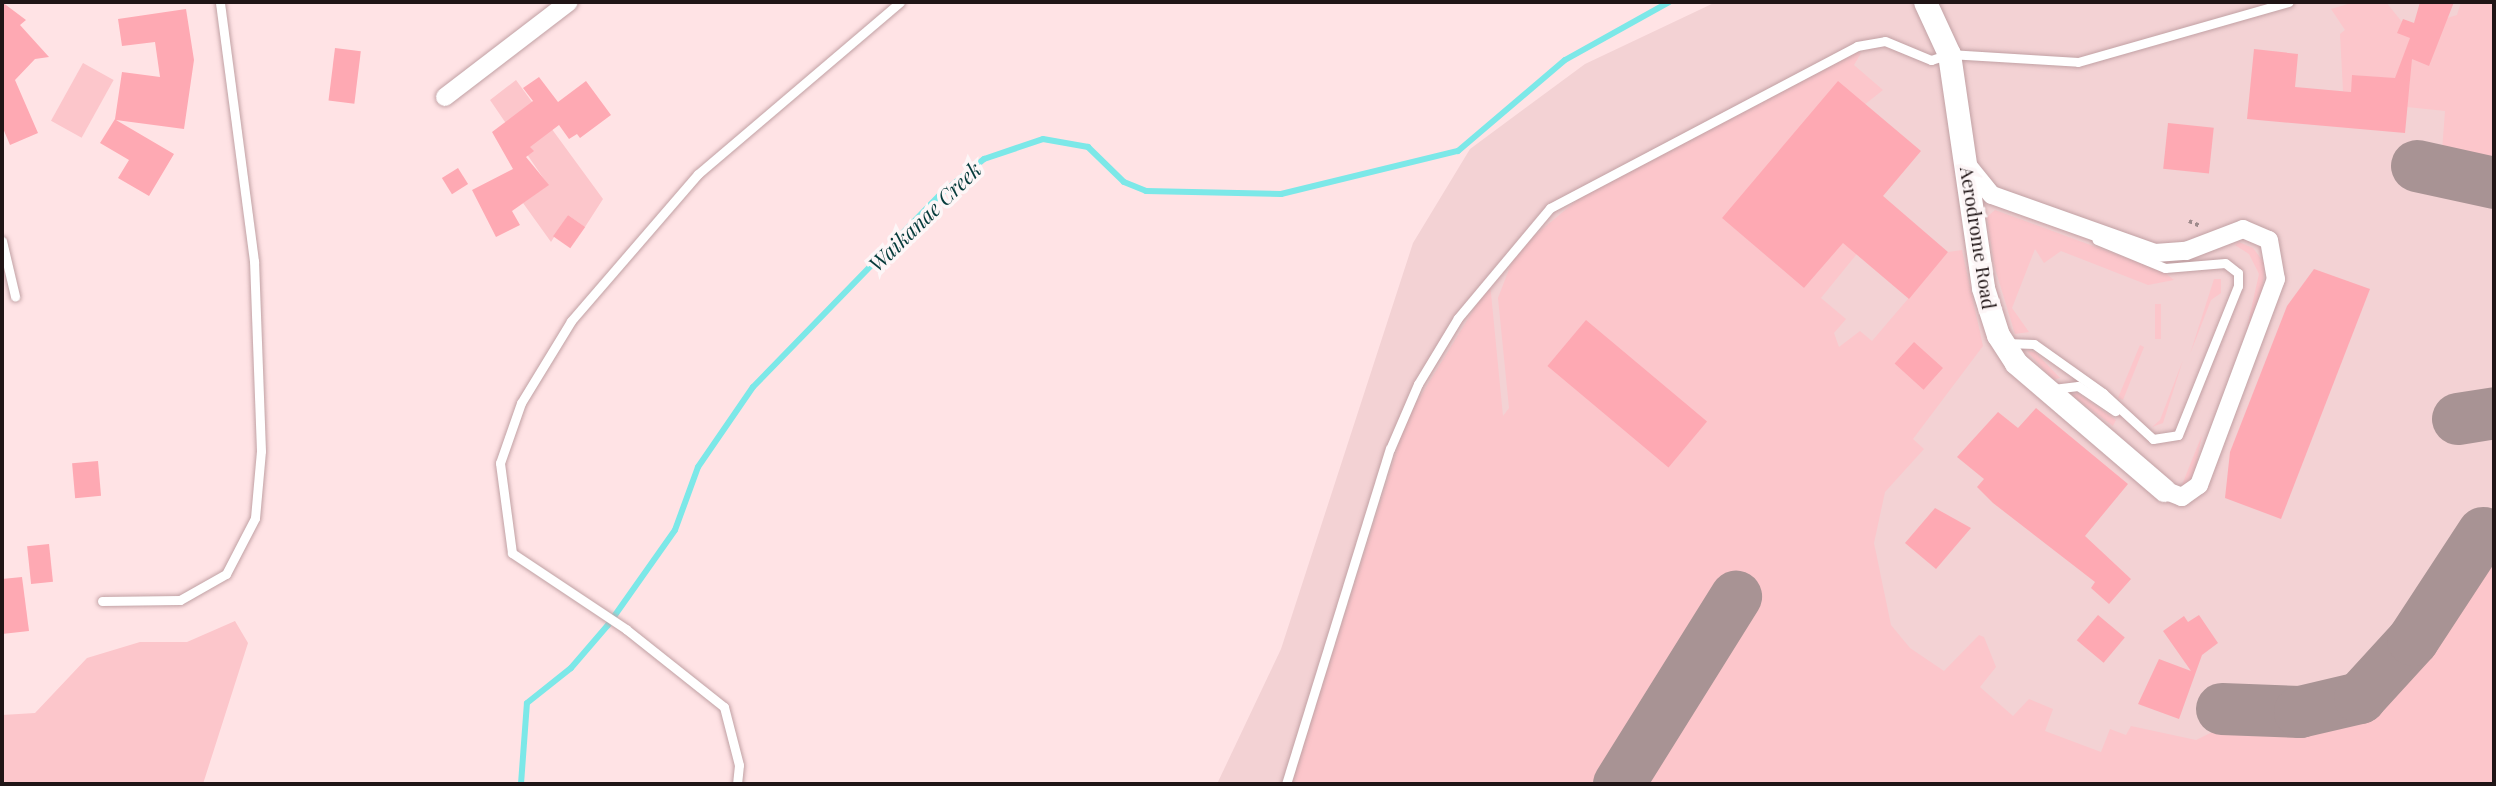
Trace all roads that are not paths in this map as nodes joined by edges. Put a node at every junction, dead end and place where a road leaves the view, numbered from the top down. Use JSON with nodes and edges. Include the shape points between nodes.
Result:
{"nodes":[{"id":1,"x":220,"y":2,"type":"edge"},
{"id":2,"x":569,"y":2,"type":"edge"},
{"id":3,"x":900,"y":2,"type":"edge"},
{"id":4,"x":1925,"y":2,"type":"edge"},
{"id":5,"x":2290,"y":2,"type":"edge"},
{"id":6,"x":1950,"y":54,"type":"junction"},
{"id":7,"x":445,"y":97,"type":"dead end"},
{"id":8,"x":1962,"y":139,"type":"junction"},
{"id":9,"x":2074,"y":227,"type":"junction"},
{"id":10,"x":2,"y":241,"type":"edge"},
{"id":11,"x":15,"y":296,"type":"dead end"},
{"id":12,"x":1998,"y":335,"type":"junction"},
{"id":13,"x":2041,"y":386,"type":"junction"},
{"id":14,"x":2119,"y":414,"type":"junction"},
{"id":15,"x":2164,"y":490,"type":"joint"},
{"id":16,"x":102,"y":601,"type":"dead end"},
{"id":17,"x":737,"y":784,"type":"edge"},
{"id":18,"x":1286,"y":784,"type":"edge"}],
"edges":[{"from":1,"to":16,"type":"lane","via":[[254,261],[261,451],[255,519],[226,574],[180,600]]},
{"from":2,"to":7,"type":"street"},
{"from":3,"to":17,"type":"lane","via":[[698,174],[571,321],[522,403],[500,463],[512,553],[626,629],[724,707],[739,765]]},
{"from":4,"to":6,"type":"street","name":"Aerodrome Road"},
{"from":5,"to":6,"type":"lane","via":[[2078,62]]},
{"from":6,"to":8,"type":"street","name":"Aerodrome Road"},
{"from":6,"to":18,"type":"lane","via":[[1931,60],[1885,41],[1857,46],[1585,185],[1550,208],[1506,254],[1418,384],[1390,449]]},
{"from":8,"to":9,"type":"street","via":[[1984,190]]},
{"from":8,"to":12,"type":"street","name":"Aerodrome Road","via":[[1983,288]]},
{"from":9,"to":14,"type":"lane","via":[[2165,268],[2227,263],[2239,277],[2178,435],[2153,439]]},
{"from":9,"to":15,"type":"street","via":[[2171,254],[2249,229],[2265,236],[2276,256],[2276,279],[2199,485],[2182,497]]},
{"from":10,"to":11,"type":"lane"},
{"from":12,"to":13,"type":"street","name":"Aerodrome Road"},
{"from":12,"to":14,"type":"lane","via":[[2008,344],[2034,344],[2104,393]]},
{"from":13,"to":14,"type":"lane","via":[[2078,386]]},
{"from":13,"to":15,"type":"street","name":"Aerodrome Road"}]}
